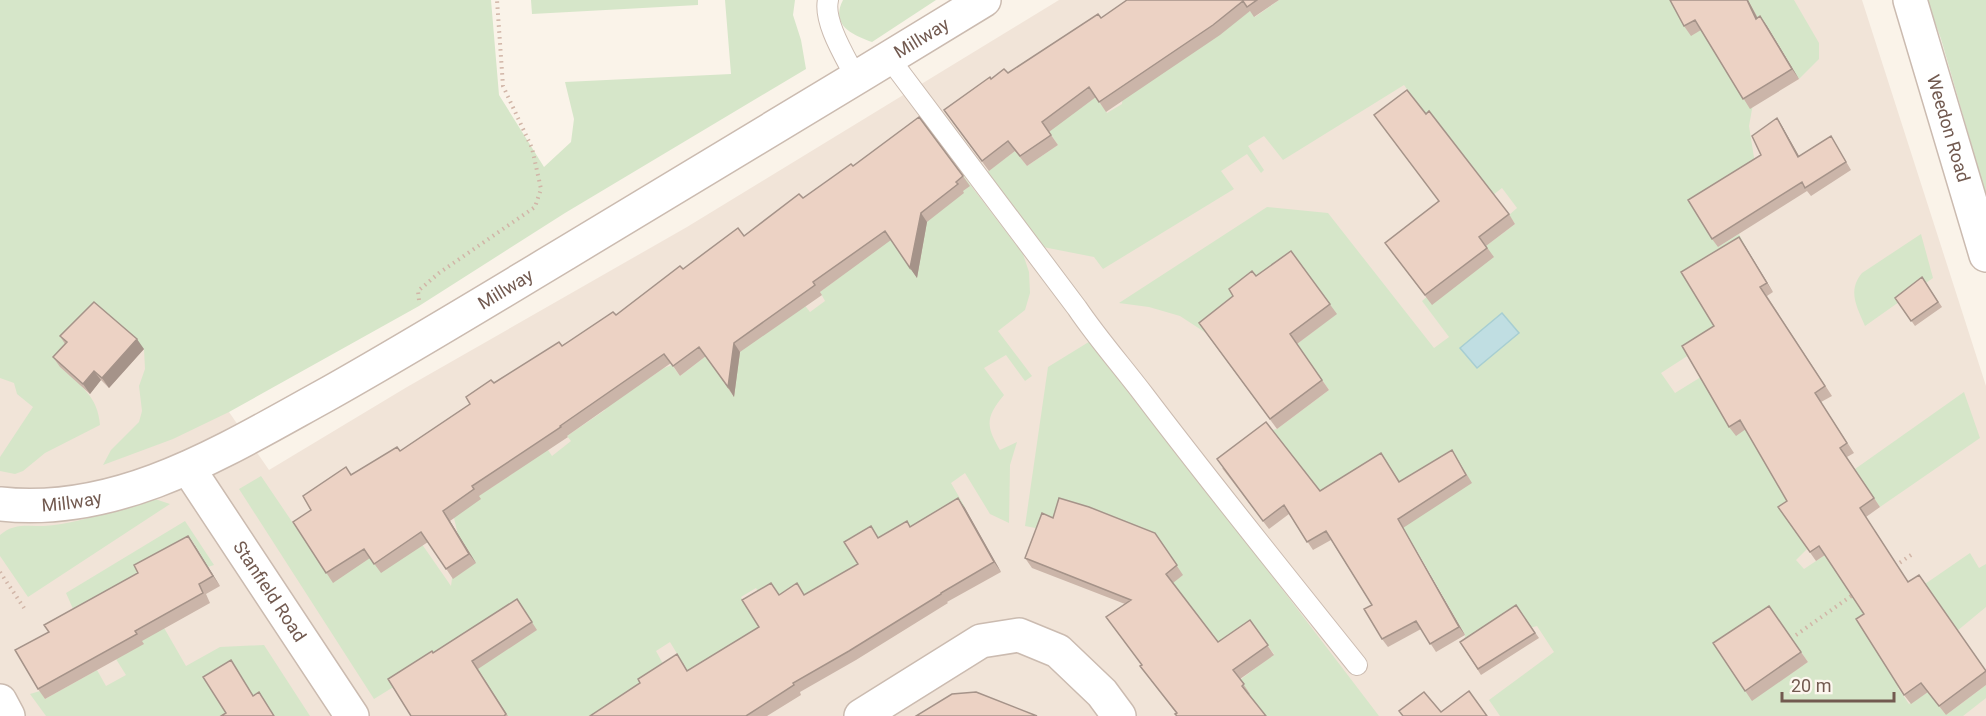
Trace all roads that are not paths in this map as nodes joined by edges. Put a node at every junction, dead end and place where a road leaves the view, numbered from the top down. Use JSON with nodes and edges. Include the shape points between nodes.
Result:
{"nodes":[{"id":1,"x":828,"y":0,"type":"edge"},
{"id":2,"x":984,"y":0,"type":"edge"},
{"id":3,"x":1910,"y":0,"type":"edge"},
{"id":4,"x":889,"y":58,"type":"junction"},
{"id":5,"x":856,"y":78,"type":"junction"},
{"id":6,"x":1986,"y":255,"type":"edge"},
{"id":7,"x":188,"y":468,"type":"junction"},
{"id":8,"x":0,"y":504,"type":"edge"},
{"id":9,"x":1357,"y":664,"type":"dead end"},
{"id":10,"x":0,"y":701,"type":"edge"},
{"id":11,"x":8,"y":716,"type":"edge"},
{"id":12,"x":352,"y":716,"type":"edge"},
{"id":13,"x":861,"y":716,"type":"edge"},
{"id":14,"x":1119,"y":716,"type":"edge"}],
"edges":[{"from":1,"to":5,"type":"lane","via":[[834,32]]},
{"from":2,"to":4,"type":"street","name":"Millway"},
{"from":3,"to":6,"type":"street","name":"Weedon Road"},
{"from":4,"to":5,"type":"street","name":"Millway"},
{"from":4,"to":9,"type":"lane","via":[[1098,339]]},
{"from":5,"to":7,"type":"street","name":"Millway","via":[[386,361]]},
{"from":7,"to":8,"type":"street","name":"Millway","via":[[96,500],[57,506]]},
{"from":7,"to":12,"type":"street","name":"Stanfield Road"},
{"from":10,"to":11,"type":"street"},
{"from":13,"to":14,"type":"street","via":[[981,641],[1019,636],[1058,651],[1102,693]]}]}
